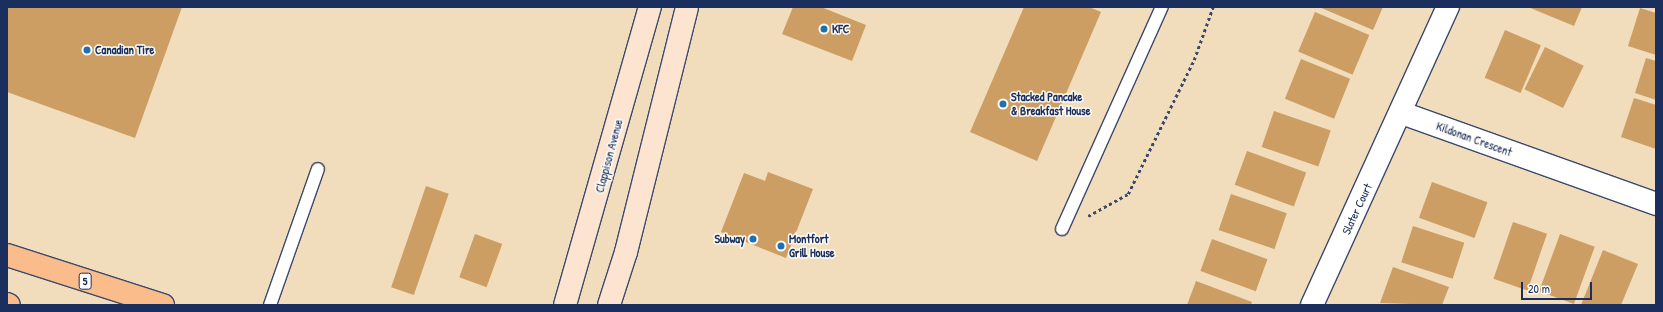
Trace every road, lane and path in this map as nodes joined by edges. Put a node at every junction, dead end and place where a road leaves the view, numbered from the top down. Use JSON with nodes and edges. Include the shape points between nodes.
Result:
{"nodes":[{"id":1,"x":650,"y":7,"type":"edge"},
{"id":2,"x":687,"y":7,"type":"edge"},
{"id":3,"x":1162,"y":7,"type":"edge"},
{"id":4,"x":1213,"y":7,"type":"edge"},
{"id":5,"x":1448,"y":7,"type":"edge"},
{"id":6,"x":1402,"y":113,"type":"junction"},
{"id":7,"x":318,"y":169,"type":"dead end"},
{"id":8,"x":1656,"y":204,"type":"edge"},
{"id":9,"x":1062,"y":229,"type":"joint"},
{"id":10,"x":7,"y":255,"type":"edge"},
{"id":11,"x":163,"y":305,"type":"edge"},
{"id":12,"x":270,"y":305,"type":"edge"},
{"id":13,"x":565,"y":305,"type":"edge"},
{"id":14,"x":609,"y":305,"type":"edge"},
{"id":15,"x":1312,"y":305,"type":"edge"}],
"edges":[{"from":1,"to":13,"type":"main road","name":"Clappison Avenue"},
{"from":2,"to":14,"type":"main road","via":[[626,252]]},
{"from":3,"to":9,"type":"lane"},
{"from":4,"to":9,"type":"path","via":[[1194,60],[1128,194]]},
{"from":5,"to":6,"type":"street"},
{"from":6,"to":8,"type":"street","name":"Kildonan Crescent"},
{"from":6,"to":15,"type":"street","name":"Slater Court"},
{"from":7,"to":12,"type":"lane"},
{"from":10,"to":11,"type":"main road","number":"5"}]}
